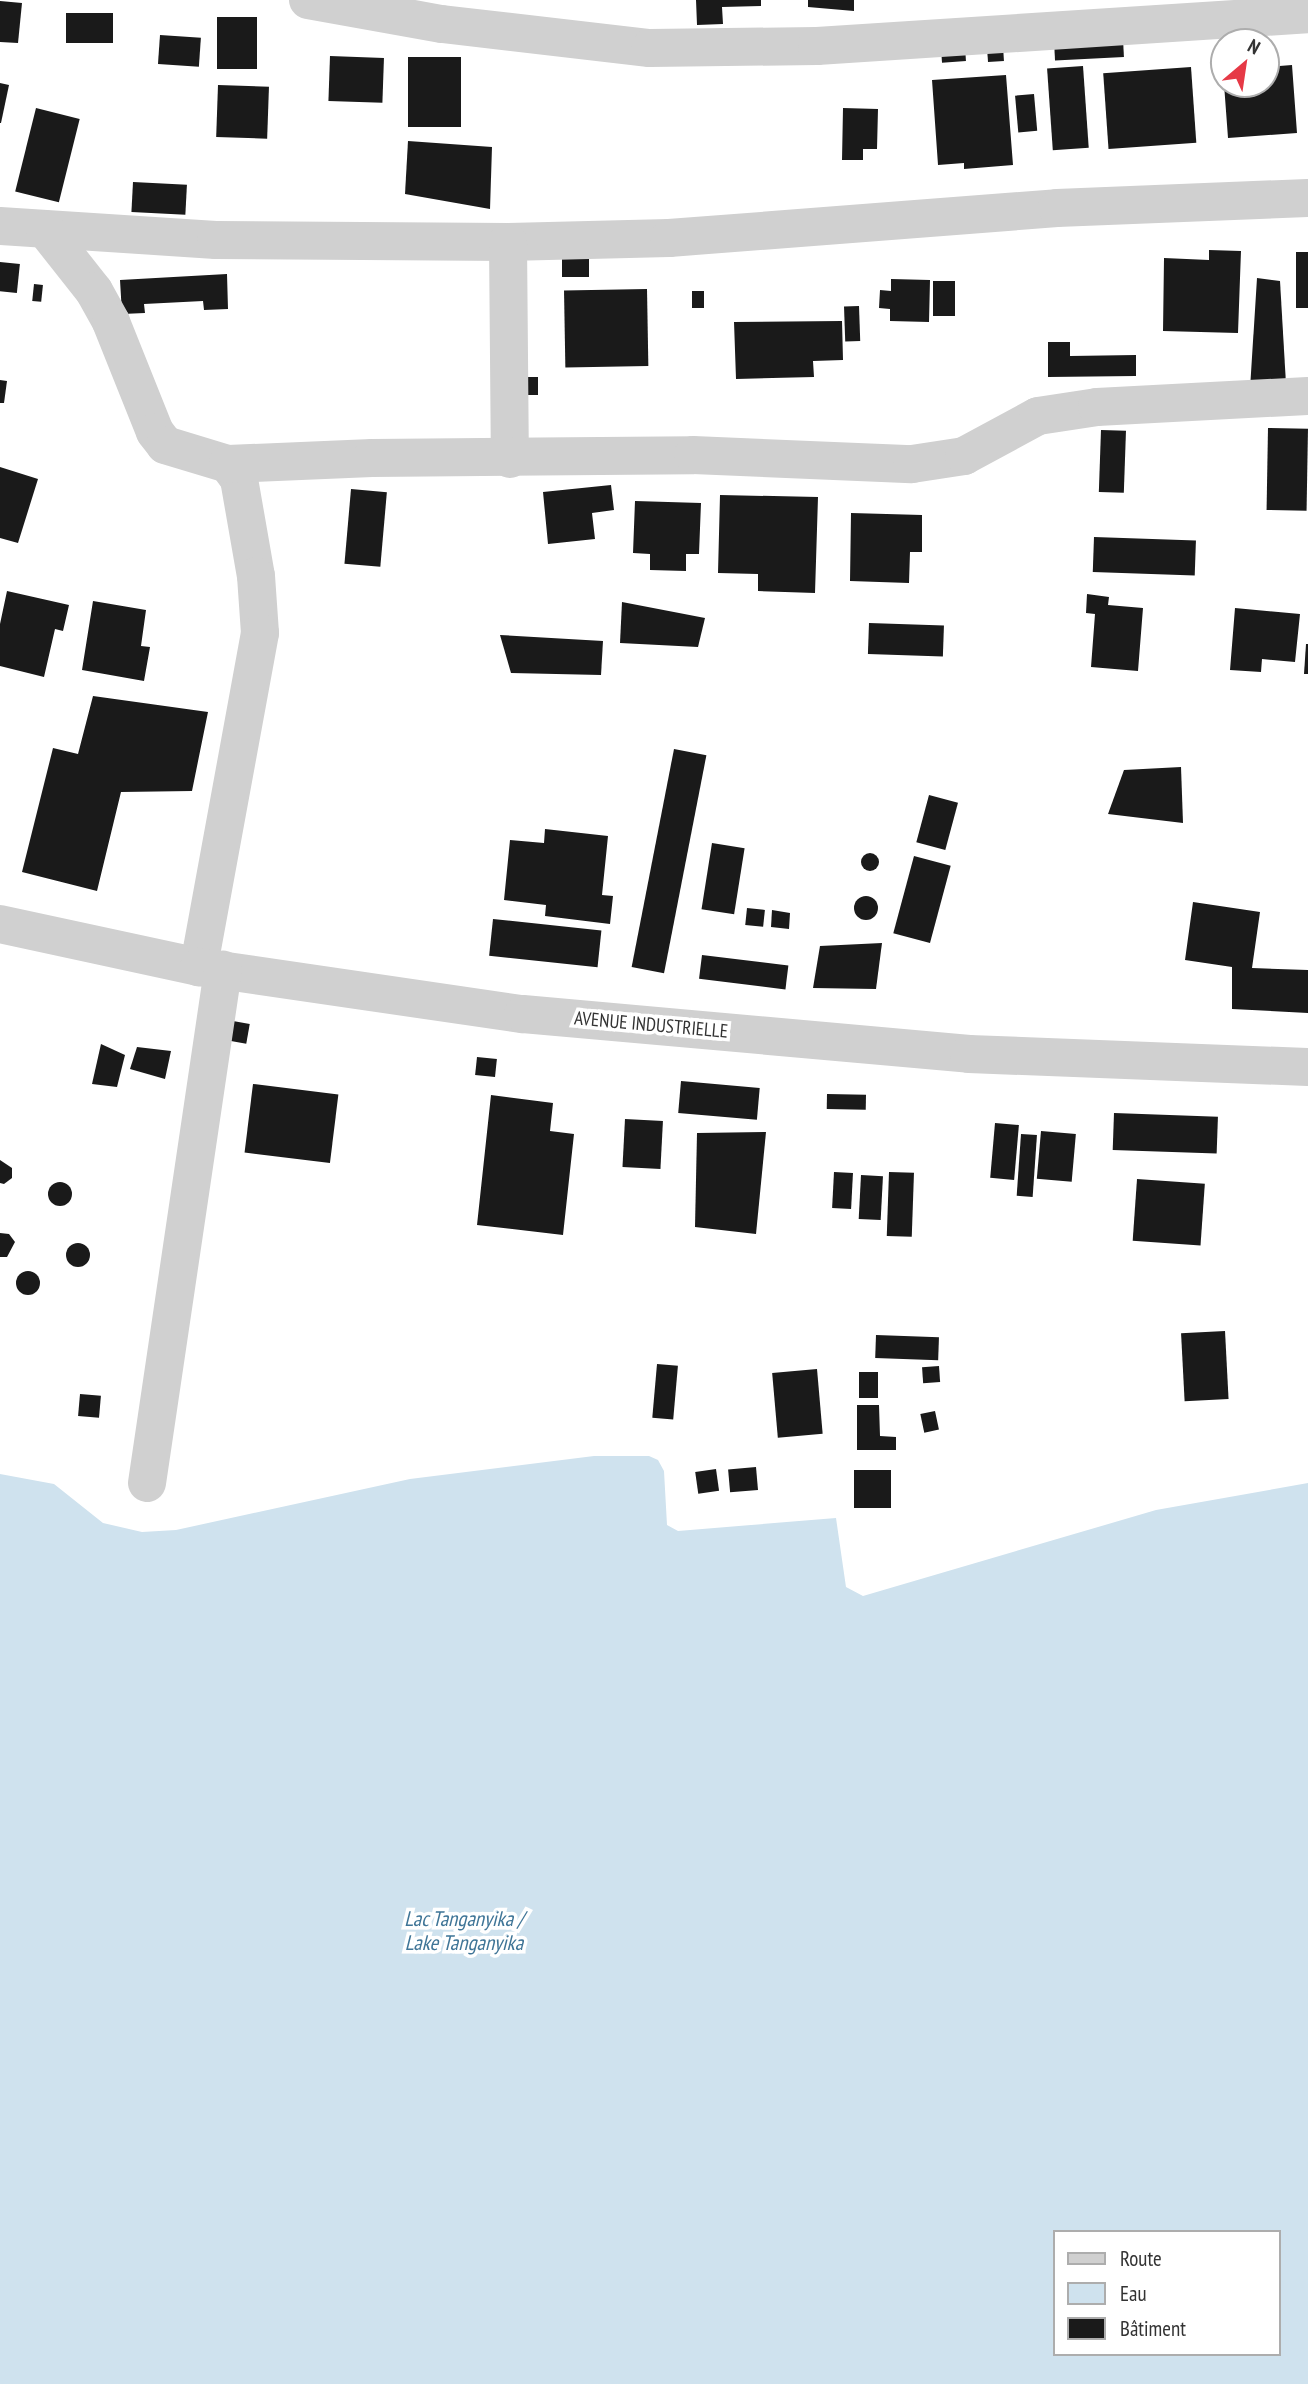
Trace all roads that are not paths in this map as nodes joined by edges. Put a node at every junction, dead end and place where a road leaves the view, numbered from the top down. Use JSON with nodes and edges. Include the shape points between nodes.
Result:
{"nodes":[{"id":1,"x":309,"y":0,"type":"edge"},
{"id":2,"x":1308,"y":14,"type":"edge"},
{"id":3,"x":1054,"y":15,"type":"edge"},
{"id":4,"x":1308,"y":198,"type":"edge"},
{"id":5,"x":0,"y":226,"type":"edge"},
{"id":6,"x":45,"y":229,"type":"junction"},
{"id":7,"x":508,"y":242,"type":"junction"},
{"id":8,"x":1308,"y":396,"type":"edge"},
{"id":9,"x":509,"y":458,"type":"junction"},
{"id":10,"x":228,"y":464,"type":"junction"},
{"id":11,"x":0,"y":924,"type":"edge"},
{"id":12,"x":211,"y":969,"type":"junction"},
{"id":13,"x":1308,"y":1067,"type":"edge"},
{"id":14,"x":147,"y":1483,"type":"dead end"}],
"edges":[{"from":1,"to":3,"type":"street","via":[[442,24],[650,48],[817,46]]},
{"from":2,"to":3,"type":"street"},
{"from":4,"to":7,"type":"street","via":[[1057,208],[669,238]]},
{"from":5,"to":6,"type":"street"},
{"from":6,"to":7,"type":"street","via":[[216,240]]},
{"from":6,"to":10,"type":"street","via":[[94,291],[164,445]]},
{"from":7,"to":9,"type":"street"},
{"from":8,"to":9,"type":"street","via":[[1097,407],[1038,416],[964,456],[912,464],[693,455]]},
{"from":9,"to":10,"type":"street"},
{"from":10,"to":12,"type":"street","via":[[239,479],[256,576],[260,633]]},
{"from":11,"to":12,"type":"street","name":"AVENUE INDUSTRIELLE"},
{"from":12,"to":13,"type":"street","name":"AVENUE INDUSTRIELLE","via":[[523,1014],[955,1053]]},
{"from":12,"to":14,"type":"street"}]}
